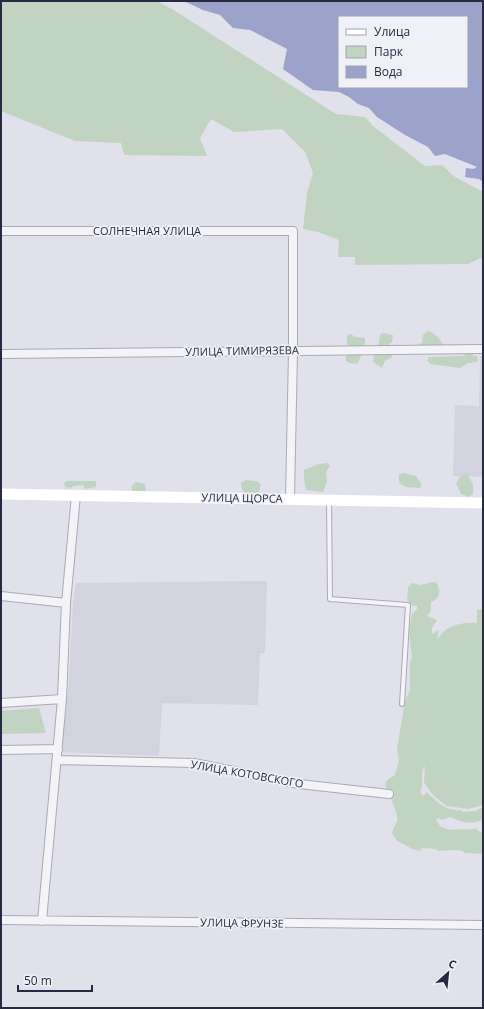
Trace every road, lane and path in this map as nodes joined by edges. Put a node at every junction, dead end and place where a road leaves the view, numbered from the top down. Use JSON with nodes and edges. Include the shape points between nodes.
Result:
{"nodes":[{"id":1,"x":1,"y":231,"type":"edge"},
{"id":2,"x":483,"y":349,"type":"edge"},
{"id":3,"x":293,"y":351,"type":"junction"},
{"id":4,"x":1,"y":354,"type":"edge"},
{"id":5,"x":1,"y":494,"type":"edge"},
{"id":6,"x":76,"y":495,"type":"junction"},
{"id":7,"x":290,"y":499,"type":"junction"},
{"id":8,"x":329,"y":500,"type":"junction"},
{"id":9,"x":483,"y":503,"type":"edge"},
{"id":10,"x":1,"y":596,"type":"edge"},
{"id":11,"x":66,"y":603,"type":"junction"},
{"id":12,"x":62,"y":700,"type":"junction"},
{"id":13,"x":1,"y":703,"type":"edge"},
{"id":14,"x":402,"y":704,"type":"dead end"},
{"id":15,"x":58,"y":749,"type":"junction"},
{"id":16,"x":1,"y":750,"type":"edge"},
{"id":17,"x":57,"y":760,"type":"junction"},
{"id":18,"x":389,"y":794,"type":"dead end"},
{"id":19,"x":1,"y":920,"type":"edge"},
{"id":20,"x":42,"y":921,"type":"junction"},
{"id":21,"x":483,"y":925,"type":"edge"}],
"edges":[{"from":1,"to":3,"type":"street","name":"СОЛНЕЧНАЯ УЛИЦА","via":[[293,231]]},
{"from":2,"to":3,"type":"street","name":"УЛИЦА ТИМИРЯЗЕВА"},
{"from":3,"to":4,"type":"street","name":"УЛИЦА ТИМИРЯЗЕВА"},
{"from":3,"to":7,"type":"street"},
{"from":5,"to":6,"type":"street","name":"УЛИЦА ЩОРСА"},
{"from":6,"to":7,"type":"street","name":"УЛИЦА ЩОРСА"},
{"from":6,"to":11,"type":"street"},
{"from":7,"to":8,"type":"street","name":"УЛИЦА ЩОРСА"},
{"from":8,"to":9,"type":"street","name":"УЛИЦА ЩОРСА"},
{"from":8,"to":14,"type":"lane","via":[[330,599],[408,605]]},
{"from":10,"to":11,"type":"street"},
{"from":11,"to":12,"type":"street"},
{"from":12,"to":13,"type":"street"},
{"from":12,"to":15,"type":"street"},
{"from":15,"to":16,"type":"street"},
{"from":15,"to":17,"type":"street"},
{"from":17,"to":18,"type":"street","name":"УЛИЦА КОТОВСКОГО","via":[[194,763],[299,784]]},
{"from":17,"to":20,"type":"street"},
{"from":19,"to":20,"type":"street","name":"УЛИЦА ФРУНЗЕ"},
{"from":20,"to":21,"type":"street","name":"УЛИЦА ФРУНЗЕ"}]}
